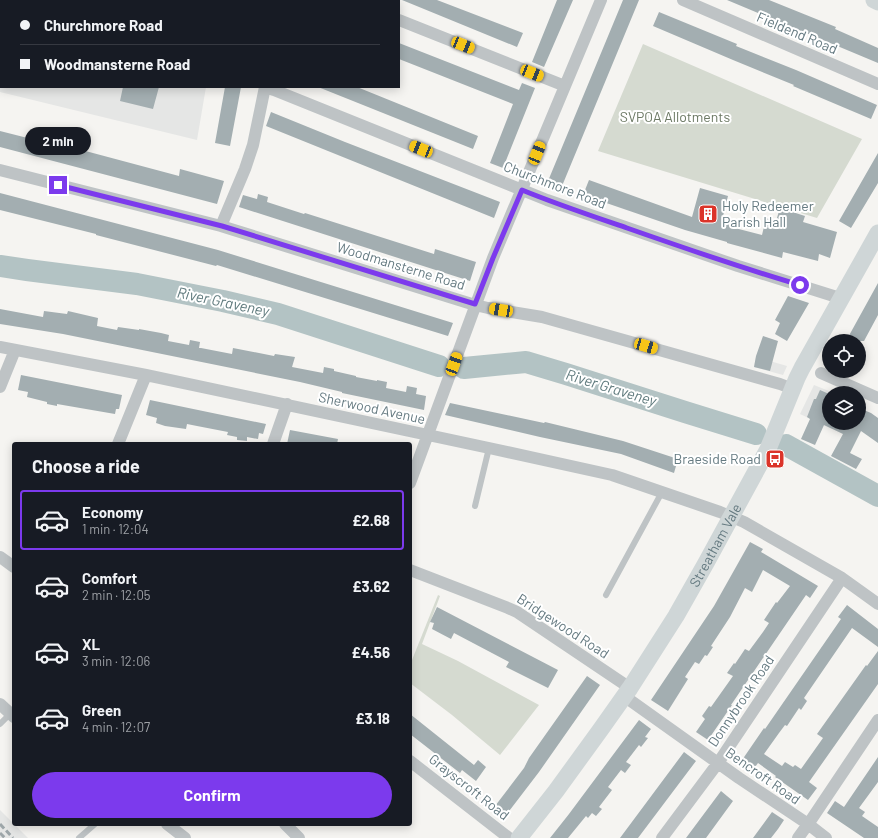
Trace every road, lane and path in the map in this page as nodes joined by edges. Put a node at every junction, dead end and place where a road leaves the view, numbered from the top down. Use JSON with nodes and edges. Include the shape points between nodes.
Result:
{"nodes":[{"id":1,"x":601,"y":0,"type":"edge"},
{"id":2,"x":682,"y":0,"type":"edge"},
{"id":3,"x":874,"y":0,"type":"edge"},
{"id":4,"x":878,"y":2,"type":"edge"},
{"id":5,"x":400,"y":20,"type":"edge"},
{"id":6,"x":878,"y":84,"type":"edge"},
{"id":7,"x":565,"y":86,"type":"junction"},
{"id":8,"x":265,"y":88,"type":"edge"},
{"id":9,"x":268,"y":88,"type":"edge"},
{"id":10,"x":0,"y":170,"type":"edge"},
{"id":11,"x":522,"y":190,"type":"junction"},
{"id":12,"x":222,"y":226,"type":"junction"},
{"id":13,"x":878,"y":233,"type":"edge"},
{"id":14,"x":840,"y":298,"type":"junction"},
{"id":15,"x":475,"y":304,"type":"junction"},
{"id":16,"x":0,"y":347,"type":"edge"},
{"id":17,"x":15,"y":350,"type":"junction"},
{"id":18,"x":821,"y":374,"type":"dead end"},
{"id":19,"x":146,"y":375,"type":"junction"},
{"id":20,"x":0,"y":387,"type":"edge"},
{"id":21,"x":793,"y":388,"type":"junction"},
{"id":22,"x":878,"y":398,"type":"edge"},
{"id":23,"x":287,"y":404,"type":"junction"},
{"id":24,"x":427,"y":435,"type":"junction"},
{"id":25,"x":119,"y":442,"type":"edge"},
{"id":26,"x":273,"y":442,"type":"edge"},
{"id":27,"x":489,"y":448,"type":"junction"},
{"id":28,"x":412,"y":477,"type":"edge"},
{"id":29,"x":662,"y":492,"type":"junction"},
{"id":30,"x":474,"y":506,"type":"dead end"},
{"id":31,"x":732,"y":517,"type":"junction"},
{"id":32,"x":0,"y":557,"type":"edge"},
{"id":33,"x":12,"y":566,"type":"edge"},
{"id":34,"x":412,"y":571,"type":"edge"},
{"id":35,"x":842,"y":578,"type":"junction"},
{"id":36,"x":606,"y":595,"type":"dead end"},
{"id":37,"x":878,"y":604,"type":"edge"},
{"id":38,"x":627,"y":692,"type":"junction"},
{"id":39,"x":0,"y":704,"type":"edge"},
{"id":40,"x":12,"y":715,"type":"edge"},
{"id":41,"x":878,"y":720,"type":"edge"},
{"id":42,"x":0,"y":724,"type":"edge"},
{"id":43,"x":412,"y":763,"type":"edge"},
{"id":44,"x":718,"y":763,"type":"junction"},
{"id":45,"x":808,"y":824,"type":"junction"},
{"id":46,"x":93,"y":826,"type":"edge"},
{"id":47,"x":170,"y":826,"type":"edge"},
{"id":48,"x":287,"y":826,"type":"edge"},
{"id":49,"x":79,"y":838,"type":"edge"},
{"id":50,"x":185,"y":838,"type":"edge"},
{"id":51,"x":300,"y":838,"type":"edge"},
{"id":52,"x":509,"y":838,"type":"edge"},
{"id":53,"x":519,"y":838,"type":"edge"},
{"id":54,"x":662,"y":838,"type":"edge"},
{"id":55,"x":798,"y":838,"type":"edge"},
{"id":56,"x":826,"y":838,"type":"edge"}],
"edges":[{"from":1,"to":7,"type":"street"},
{"from":2,"to":6,"type":"street","name":"Fieldend Road"},
{"from":3,"to":4,"type":"main road"},
{"from":5,"to":7,"type":"street"},
{"from":7,"to":11,"type":"street"},
{"from":8,"to":12,"type":"street","via":[[252,150]]},
{"from":9,"to":11,"type":"street","name":"Churchmore Road"},
{"from":10,"to":12,"type":"street","name":"Woodmansterne Road"},
{"from":11,"to":14,"type":"street","name":"Churchmore Road","via":[[680,247]]},
{"from":11,"to":15,"type":"street"},
{"from":12,"to":15,"type":"street","name":"Woodmansterne Road"},
{"from":13,"to":14,"type":"main road","name":"Streatham Vale"},
{"from":14,"to":21,"type":"main road","name":"Streatham Vale"},
{"from":15,"to":21,"type":"street","name":"Woodmansterne Road","via":[[542,317]]},
{"from":15,"to":24,"type":"street"},
{"from":16,"to":17,"type":"street","name":"Sherwood Avenue"},
{"from":17,"to":19,"type":"street","name":"Sherwood Avenue"},
{"from":17,"to":20,"type":"street"},
{"from":18,"to":22,"type":"street"},
{"from":19,"to":23,"type":"street","name":"Sherwood Avenue"},
{"from":19,"to":25,"type":"street"},
{"from":21,"to":31,"type":"main road","name":"Streatham Vale","via":[[768,449]]},
{"from":23,"to":24,"type":"street","name":"Sherwood Avenue"},
{"from":23,"to":26,"type":"street"},
{"from":24,"to":27,"type":"street","name":"Sherwood Avenue"},
{"from":24,"to":28,"type":"street"},
{"from":27,"to":29,"type":"street","name":"Sherwood Avenue","via":[[612,475]]},
{"from":27,"to":30,"type":"lane"},
{"from":29,"to":31,"type":"street","name":"Sherwood Avenue"},
{"from":29,"to":36,"type":"lane"},
{"from":31,"to":35,"type":"street"},
{"from":31,"to":38,"type":"main road","name":"Streatham Vale","via":[[676,616]]},
{"from":32,"to":33,"type":"street"},
{"from":34,"to":38,"type":"street","name":"Bridgewood Road","via":[[517,612]]},
{"from":35,"to":37,"type":"street"},
{"from":35,"to":44,"type":"street","name":"Donnybrook Road"},
{"from":38,"to":44,"type":"street","name":"Bencroft Road"},
{"from":38,"to":53,"type":"main road","name":"Streatham Vale"},
{"from":39,"to":40,"type":"street"},
{"from":40,"to":42,"type":"lane"},
{"from":41,"to":45,"type":"street"},
{"from":43,"to":52,"type":"street","name":"Grayscroft Road"},
{"from":44,"to":45,"type":"street","name":"Bencroft Road"},
{"from":44,"to":54,"type":"street","name":"Donnybrook Road"},
{"from":45,"to":55,"type":"street"},
{"from":45,"to":56,"type":"street","name":"Bencroft Road"},
{"from":46,"to":49,"type":"lane"},
{"from":47,"to":50,"type":"street"},
{"from":48,"to":51,"type":"street"}]}
